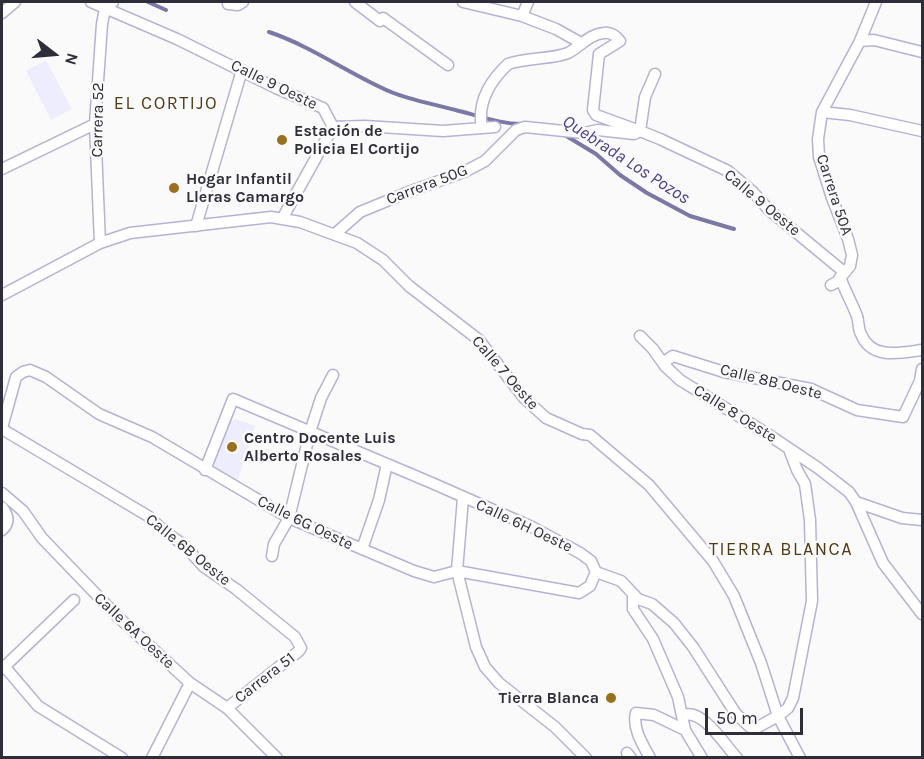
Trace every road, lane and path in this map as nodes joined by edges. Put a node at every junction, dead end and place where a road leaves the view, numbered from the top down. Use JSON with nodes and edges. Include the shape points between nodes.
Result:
{"nodes":[{"id":1,"x":15,"y":2,"type":"edge"},
{"id":2,"x":91,"y":2,"type":"edge"},
{"id":3,"x":243,"y":2,"type":"edge"},
{"id":4,"x":355,"y":2,"type":"edge"},
{"id":5,"x":463,"y":2,"type":"edge"},
{"id":6,"x":528,"y":2,"type":"edge"},
{"id":7,"x":876,"y":2,"type":"edge"},
{"id":8,"x":228,"y":4,"type":"dead end"},
{"id":9,"x":109,"y":5,"type":"edge"},
{"id":10,"x":2,"y":12,"type":"edge"},
{"id":11,"x":522,"y":16,"type":"junction"},
{"id":12,"x":860,"y":41,"type":"junction"},
{"id":13,"x":581,"y":43,"type":"junction"},
{"id":14,"x":922,"y":52,"type":"edge"},
{"id":15,"x":448,"y":65,"type":"dead end"},
{"id":16,"x":242,"y":70,"type":"junction"},
{"id":17,"x":655,"y":74,"type":"dead end"},
{"id":18,"x":822,"y":112,"type":"junction"},
{"id":19,"x":95,"y":123,"type":"junction"},
{"id":20,"x":333,"y":127,"type":"junction"},
{"id":21,"x":495,"y":127,"type":"dead end"},
{"id":22,"x":483,"y":128,"type":"junction"},
{"id":23,"x":516,"y":130,"type":"joint"},
{"id":24,"x":640,"y":131,"type":"junction"},
{"id":25,"x":922,"y":131,"type":"edge"},
{"id":26,"x":2,"y":169,"type":"edge"},
{"id":27,"x":282,"y":219,"type":"junction"},
{"id":28,"x":196,"y":226,"type":"junction"},
{"id":29,"x":335,"y":234,"type":"junction"},
{"id":30,"x":100,"y":243,"type":"junction"},
{"id":31,"x":842,"y":274,"type":"junction"},
{"id":32,"x":831,"y":285,"type":"dead end"},
{"id":33,"x":2,"y":296,"type":"edge"},
{"id":34,"x":640,"y":336,"type":"dead end"},
{"id":35,"x":922,"y":350,"type":"edge"},
{"id":36,"x":665,"y":366,"type":"junction"},
{"id":37,"x":922,"y":369,"type":"edge"},
{"id":38,"x":333,"y":375,"type":"dead end"},
{"id":39,"x":2,"y":429,"type":"edge"},
{"id":40,"x":310,"y":432,"type":"junction"},
{"id":41,"x":789,"y":449,"type":"junction"},
{"id":42,"x":387,"y":464,"type":"junction"},
{"id":43,"x":205,"y":470,"type":"junction"},
{"id":44,"x":821,"y":471,"type":"junction"},
{"id":45,"x":805,"y":484,"type":"junction"},
{"id":46,"x":2,"y":493,"type":"edge"},
{"id":47,"x":463,"y":498,"type":"junction"},
{"id":48,"x":856,"y":502,"type":"junction"},
{"id":49,"x":2,"y":507,"type":"edge"},
{"id":50,"x":289,"y":518,"type":"junction"},
{"id":51,"x":922,"y":520,"type":"edge"},
{"id":52,"x":4,"y":527,"type":"edge"},
{"id":53,"x":362,"y":549,"type":"junction"},
{"id":54,"x":272,"y":556,"type":"dead end"},
{"id":55,"x":457,"y":571,"type":"junction"},
{"id":56,"x":596,"y":572,"type":"junction"},
{"id":57,"x":633,"y":596,"type":"junction"},
{"id":58,"x":74,"y":600,"type":"dead end"},
{"id":59,"x":922,"y":614,"type":"edge"},
{"id":60,"x":301,"y":648,"type":"joint"},
{"id":61,"x":3,"y":668,"type":"edge"},
{"id":62,"x":190,"y":683,"type":"junction"},
{"id":63,"x":227,"y":708,"type":"junction"},
{"id":64,"x":682,"y":716,"type":"junction"},
{"id":65,"x":778,"y":716,"type":"junction"},
{"id":66,"x":685,"y":730,"type":"junction"},
{"id":67,"x":122,"y":758,"type":"edge"},
{"id":68,"x":152,"y":758,"type":"edge"},
{"id":69,"x":277,"y":758,"type":"edge"},
{"id":70,"x":586,"y":758,"type":"edge"},
{"id":71,"x":650,"y":758,"type":"edge"},
{"id":72,"x":702,"y":758,"type":"edge"},
{"id":73,"x":737,"y":758,"type":"edge"},
{"id":74,"x":800,"y":758,"type":"edge"}],
"edges":[{"from":1,"to":10,"type":"street"},
{"from":2,"to":9,"type":"street","name":"Calle 9 Oeste"},
{"from":3,"to":8,"type":"street"},
{"from":4,"to":15,"type":"street"},
{"from":5,"to":11,"type":"street"},
{"from":6,"to":11,"type":"street"},
{"from":7,"to":12,"type":"street","name":"Carrera 50A"},
{"from":9,"to":16,"type":"street","name":"Calle 9 Oeste"},
{"from":9,"to":19,"type":"street","name":"Carrera 52","via":[[102,24]]},
{"from":11,"to":13,"type":"street"},
{"from":12,"to":14,"type":"street","via":[[874,40]]},
{"from":12,"to":18,"type":"street","name":"Carrera 50A"},
{"from":13,"to":22,"type":"street","via":[[566,54],[508,64],[489,87],[480,116]]},
{"from":13,"to":24,"type":"street","name":"Calle 9 Oeste","via":[[607,32],[620,41],[599,54],[593,110],[596,115]]},
{"from":16,"to":20,"type":"street","name":"Calle 9 Oeste","via":[[323,108]]},
{"from":16,"to":28,"type":"street"},
{"from":17,"to":24,"type":"street","via":[[645,97]]},
{"from":18,"to":25,"type":"street"},
{"from":18,"to":31,"type":"street","name":"Carrera 50A","via":[[819,157],[852,255],[850,266]]},
{"from":19,"to":26,"type":"street"},
{"from":19,"to":30,"type":"street","name":"Carrera 52"},
{"from":20,"to":22,"type":"street","name":"Calle 9 Oeste","via":[[443,131]]},
{"from":20,"to":27,"type":"street"},
{"from":21,"to":22,"type":"street","name":"Calle 9 Oeste"},
{"from":23,"to":24,"type":"street","name":"Calle 9 Oeste","via":[[525,127],[584,133]]},
{"from":23,"to":29,"type":"street","name":"Carrera 50G","via":[[485,161],[360,212]]},
{"from":24,"to":31,"type":"street","name":"Calle 9 Oeste","via":[[728,171]]},
{"from":27,"to":28,"type":"street","name":"Calle 7 Oeste"},
{"from":27,"to":29,"type":"street","name":"Calle 7 Oeste"},
{"from":28,"to":30,"type":"street","name":"Calle 7 Oeste","via":[[130,233]]},
{"from":29,"to":65,"type":"street","name":"Calle 7 Oeste","via":[[383,260],[426,300],[479,340],[524,398],[546,418],[590,435],[649,485],[713,561],[734,596]]},
{"from":30,"to":33,"type":"street","name":"Calle 7 Oeste"},
{"from":31,"to":32,"type":"street"},
{"from":31,"to":35,"type":"street","via":[[865,343],[881,353]]},
{"from":34,"to":36,"type":"street","name":"Calle 8 Oeste"},
{"from":36,"to":37,"type":"street","name":"Calle 8B Oeste","via":[[673,356],[724,372],[811,389],[857,410],[903,417]]},
{"from":36,"to":41,"type":"street","name":"Calle 8 Oeste","via":[[680,380]]},
{"from":38,"to":40,"type":"street"},
{"from":39,"to":43,"type":"street","name":"Calle 6G Oeste","via":[[16,377],[30,370],[46,376],[99,414],[152,437]]},
{"from":39,"to":60,"type":"street","name":"Calle 6B Oeste","via":[[148,516],[184,544],[204,567],[295,638]]},
{"from":40,"to":42,"type":"street","name":"Calle 6H Oeste"},
{"from":40,"to":43,"type":"street","name":"Calle 6H Oeste","via":[[233,399]]},
{"from":40,"to":50,"type":"street"},
{"from":41,"to":44,"type":"street","name":"Calle 8 Oeste"},
{"from":41,"to":45,"type":"street"},
{"from":42,"to":47,"type":"street","name":"Calle 6H Oeste"},
{"from":42,"to":53,"type":"street"},
{"from":43,"to":50,"type":"street","name":"Calle 6G Oeste"},
{"from":44,"to":45,"type":"street"},
{"from":44,"to":48,"type":"street","name":"Calle 8 Oeste"},
{"from":45,"to":65,"type":"street","via":[[812,601],[793,698]]},
{"from":46,"to":62,"type":"street","name":"Calle 6A Oeste","via":[[23,511],[42,538],[98,598]]},
{"from":47,"to":55,"type":"street"},
{"from":47,"to":56,"type":"street","name":"Calle 6H Oeste","via":[[580,552]]},
{"from":48,"to":51,"type":"street","via":[[902,518]]},
{"from":48,"to":59,"type":"street","via":[[883,563]]},
{"from":49,"to":52,"type":"street","via":[[8,516]]},
{"from":50,"to":53,"type":"street","name":"Calle 6G Oeste"},
{"from":50,"to":54,"type":"street","via":[[274,544]]},
{"from":53,"to":55,"type":"street","name":"Calle 6G Oeste","via":[[434,577]]},
{"from":55,"to":56,"type":"street","name":"Calle 6G Oeste","via":[[579,593],[590,586]]},
{"from":55,"to":70,"type":"street","via":[[476,647],[485,667]]},
{"from":56,"to":57,"type":"street","name":"Calle 6H Oeste","via":[[621,581]]},
{"from":57,"to":64,"type":"street","via":[[633,609],[653,639]]},
{"from":57,"to":65,"type":"street","name":"Calle 6H Oeste","via":[[652,604],[674,623],[736,714],[750,727],[756,728]]},
{"from":58,"to":61,"type":"street"},
{"from":60,"to":63,"type":"street","name":"Carrera 51"},
{"from":61,"to":67,"type":"street","via":[[38,706]]},
{"from":62,"to":63,"type":"street","name":"Calle 6A Oeste"},
{"from":62,"to":68,"type":"street"},
{"from":63,"to":69,"type":"street","name":"Calle 6A Oeste"},
{"from":64,"to":66,"type":"street"},
{"from":64,"to":73,"type":"street","via":[[688,713],[704,720]]},
{"from":65,"to":74,"type":"street","name":"Calle 7 Oeste"},
{"from":66,"to":71,"type":"street","via":[[654,715],[636,714],[634,721]]},
{"from":66,"to":72,"type":"street"}]}
